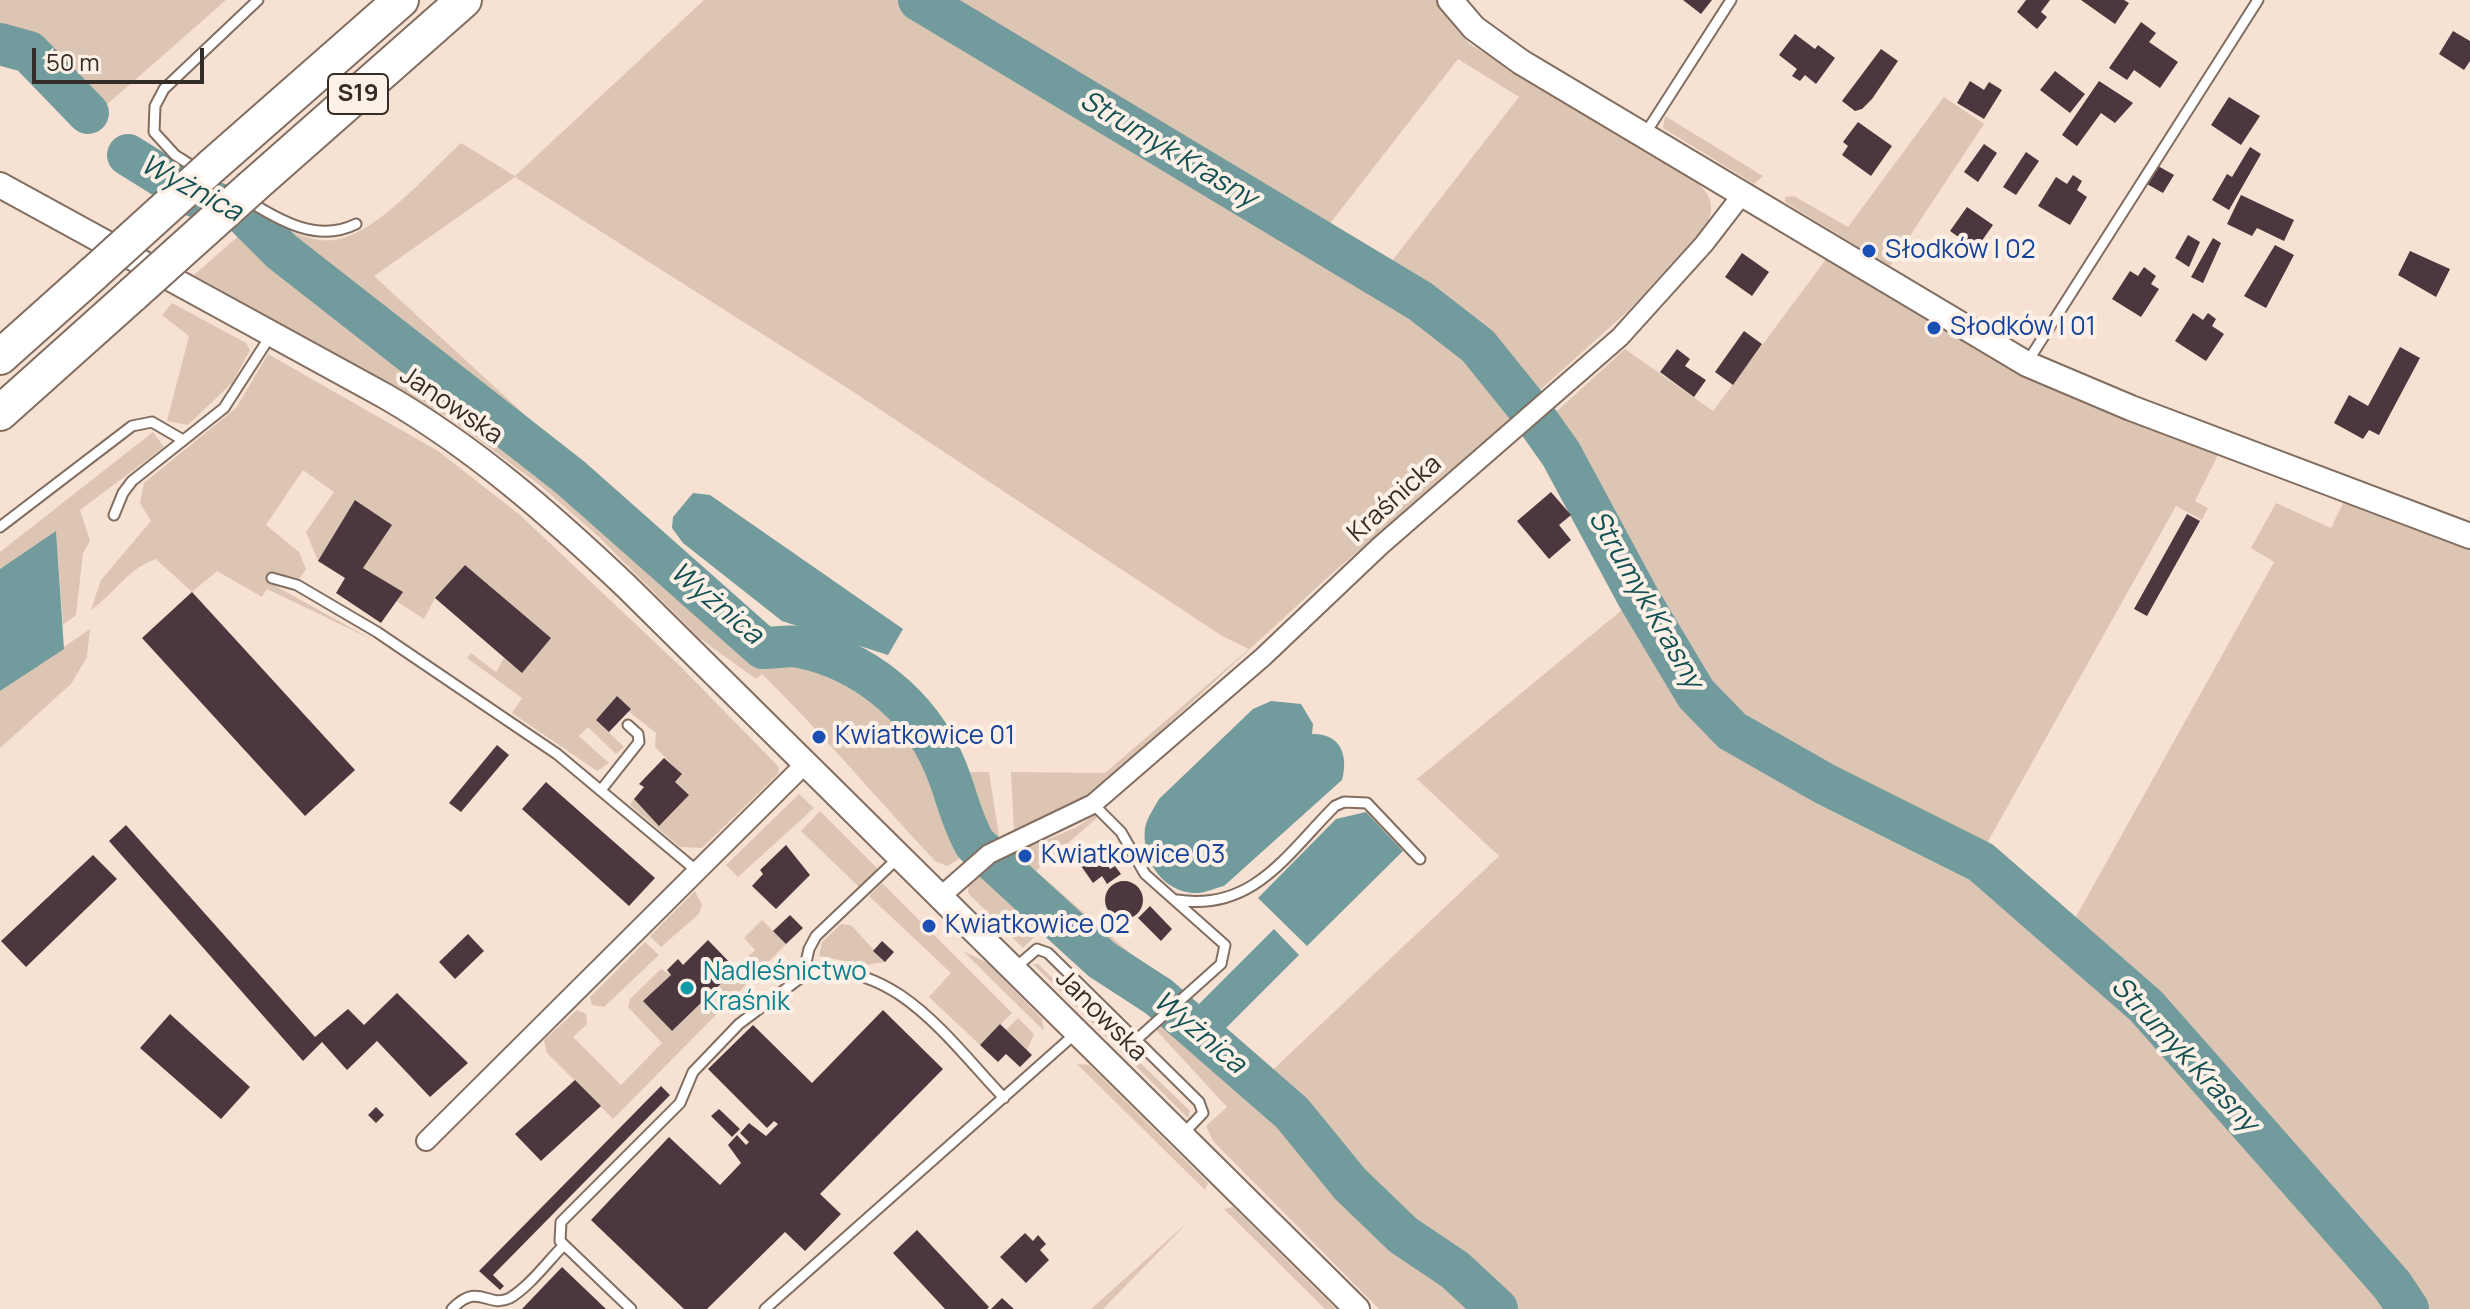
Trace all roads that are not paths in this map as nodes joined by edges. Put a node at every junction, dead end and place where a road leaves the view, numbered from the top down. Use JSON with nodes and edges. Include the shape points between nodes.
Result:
{"nodes":[{"id":1,"x":258,"y":0,"type":"edge"},
{"id":2,"x":401,"y":0,"type":"edge"},
{"id":3,"x":464,"y":0,"type":"edge"},
{"id":4,"x":1450,"y":0,"type":"edge"},
{"id":5,"x":1731,"y":0,"type":"edge"},
{"id":6,"x":2258,"y":0,"type":"edge"},
{"id":7,"x":1643,"y":136,"type":"junction"},
{"id":8,"x":212,"y":172,"type":"junction"},
{"id":9,"x":244,"y":190,"type":"junction"},
{"id":10,"x":3,"y":191,"type":"edge"},
{"id":11,"x":1741,"y":196,"type":"junction"},
{"id":12,"x":356,"y":224,"type":"dead end"},
{"id":13,"x":273,"y":332,"type":"junction"},
{"id":14,"x":0,"y":357,"type":"edge"},
{"id":15,"x":2027,"y":364,"type":"junction"},
{"id":16,"x":0,"y":413,"type":"edge"},
{"id":17,"x":183,"y":440,"type":"junction"},
{"id":18,"x":114,"y":515,"type":"dead end"},
{"id":19,"x":0,"y":527,"type":"edge"},
{"id":20,"x":2470,"y":536,"type":"edge"},
{"id":21,"x":272,"y":578,"type":"dead end"},
{"id":22,"x":628,"y":725,"type":"dead end"},
{"id":23,"x":806,"y":763,"type":"junction"},
{"id":24,"x":601,"y":790,"type":"junction"},
{"id":25,"x":1093,"y":804,"type":"junction"},
{"id":26,"x":900,"y":856,"type":"junction"},
{"id":27,"x":1420,"y":859,"type":"dead end"},
{"id":28,"x":697,"y":871,"type":"junction"},
{"id":29,"x":940,"y":897,"type":"junction"},
{"id":30,"x":1174,"y":900,"type":"junction"},
{"id":31,"x":1013,"y":969,"type":"junction"},
{"id":32,"x":803,"y":976,"type":"junction"},
{"id":33,"x":1077,"y":1032,"type":"junction"},
{"id":34,"x":1136,"y":1040,"type":"junction"},
{"id":35,"x":1004,"y":1098,"type":"junction"},
{"id":36,"x":1182,"y":1135,"type":"junction"},
{"id":37,"x":426,"y":1141,"type":"dead end"},
{"id":38,"x":564,"y":1245,"type":"junction"},
{"id":39,"x":452,"y":1309,"type":"edge"},
{"id":40,"x":631,"y":1309,"type":"edge"},
{"id":41,"x":765,"y":1309,"type":"edge"},
{"id":42,"x":1357,"y":1309,"type":"edge"}],
"edges":[{"from":1,"to":8,"type":"lane","via":[[164,89],[155,106],[154,132],[162,143]]},
{"from":2,"to":8,"type":"highway","number":"S19"},
{"from":3,"to":9,"type":"highway","number":"S19"},
{"from":4,"to":7,"type":"street","via":[[1474,28],[1521,62]]},
{"from":5,"to":7,"type":"lane"},
{"from":6,"to":15,"type":"lane"},
{"from":7,"to":11,"type":"street"},
{"from":8,"to":14,"type":"highway","number":"S19","bridge":true},
{"from":9,"to":12,"type":"lane","via":[[273,216],[307,229],[343,231]]},
{"from":9,"to":16,"type":"highway","number":"S19","bridge":true},
{"from":10,"to":13,"type":"street","name":"Janowska"},
{"from":11,"to":15,"type":"street"},
{"from":11,"to":25,"type":"street","name":"Kraśnicka","via":[[1620,337]]},
{"from":13,"to":17,"type":"lane","via":[[224,408]]},
{"from":13,"to":23,"type":"street","name":"Janowska","via":[[428,421],[506,478],[615,575]]},
{"from":15,"to":20,"type":"street"},
{"from":17,"to":18,"type":"lane","via":[[132,481]]},
{"from":17,"to":19,"type":"lane","via":[[152,422],[132,426]]},
{"from":21,"to":24,"type":"lane","via":[[297,585],[377,632],[557,754]]},
{"from":22,"to":24,"type":"lane","via":[[639,742]]},
{"from":23,"to":26,"type":"street","name":"Janowska"},
{"from":23,"to":28,"type":"street"},
{"from":24,"to":28,"type":"lane"},
{"from":25,"to":29,"type":"street","name":"Kraśnicka","via":[[1006,844]]},
{"from":25,"to":30,"type":"lane","via":[[1121,832],[1145,874]]},
{"from":26,"to":29,"type":"street","name":"Janowska"},
{"from":26,"to":32,"type":"lane","via":[[816,936]]},
{"from":27,"to":30,"type":"lane","via":[[1367,803],[1344,802],[1245,893],[1208,903]]},
{"from":28,"to":37,"type":"street"},
{"from":29,"to":31,"type":"street","name":"Janowska"},
{"from":30,"to":34,"type":"lane","via":[[1225,945],[1221,964]]},
{"from":31,"to":33,"type":"street","name":"Janowska"},
{"from":31,"to":34,"type":"lane","via":[[1031,951],[1042,950]]},
{"from":32,"to":35,"type":"lane","via":[[830,971],[884,983],[915,1007]]},
{"from":32,"to":38,"type":"lane","via":[[746,1017],[693,1072],[680,1103],[561,1222]]},
{"from":33,"to":35,"type":"lane"},
{"from":33,"to":36,"type":"street","name":"Janowska"},
{"from":34,"to":36,"type":"lane","via":[[1202,1105],[1203,1113]]},
{"from":35,"to":41,"type":"lane"},
{"from":36,"to":42,"type":"street","name":"Janowska"},
{"from":38,"to":39,"type":"lane","via":[[511,1298],[497,1301],[473,1295]]},
{"from":38,"to":40,"type":"lane"}]}
